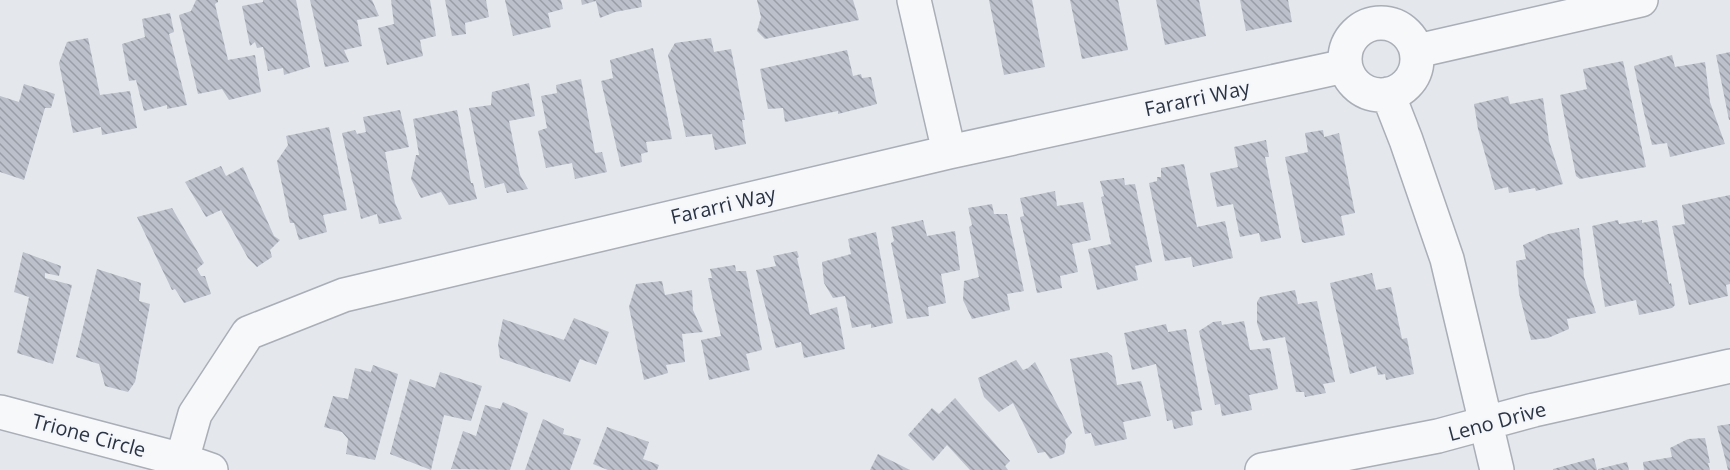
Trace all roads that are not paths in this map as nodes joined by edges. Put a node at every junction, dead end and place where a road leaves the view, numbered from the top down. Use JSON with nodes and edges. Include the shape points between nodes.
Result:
{"nodes":[{"id":1,"x":914,"y":0,"type":"edge"},
{"id":2,"x":1641,"y":0,"type":"edge"},
{"id":3,"x":1372,"y":11,"type":"edge"},
{"id":4,"x":1417,"y":51,"type":"junction"},
{"id":5,"x":1345,"y":66,"type":"junction"},
{"id":6,"x":1388,"y":94,"type":"junction"},
{"id":7,"x":949,"y":152,"type":"junction"},
{"id":8,"x":1730,"y":366,"type":"edge"},
{"id":9,"x":0,"y":412,"type":"edge"},
{"id":10,"x":1487,"y":424,"type":"junction"},
{"id":11,"x":197,"y":465,"type":"edge"},
{"id":12,"x":1262,"y":470,"type":"edge"},
{"id":13,"x":1497,"y":470,"type":"edge"}],
"edges":[{"from":1,"to":7,"type":"street"},
{"from":2,"to":4,"type":"street"},
{"from":3,"to":4,"type":"street","via":[[1406,32]]},
{"from":3,"to":5,"type":"street","via":[[1348,43]]},
{"from":4,"to":6,"type":"street","via":[[1414,74],[1408,83]]},
{"from":5,"to":6,"type":"street","via":[[1356,86],[1377,95]]},
{"from":5,"to":7,"type":"street","name":"Fararri Way"},
{"from":6,"to":10,"type":"street","via":[[1448,260]]},
{"from":7,"to":11,"type":"street","name":"Fararri Way","via":[[344,295],[248,333],[195,414]]},
{"from":8,"to":10,"type":"street","name":"Leno Drive"},
{"from":9,"to":11,"type":"street","name":"Trione Circle"},
{"from":10,"to":12,"type":"street","name":"Leno Drive"},
{"from":10,"to":13,"type":"street"}]}
